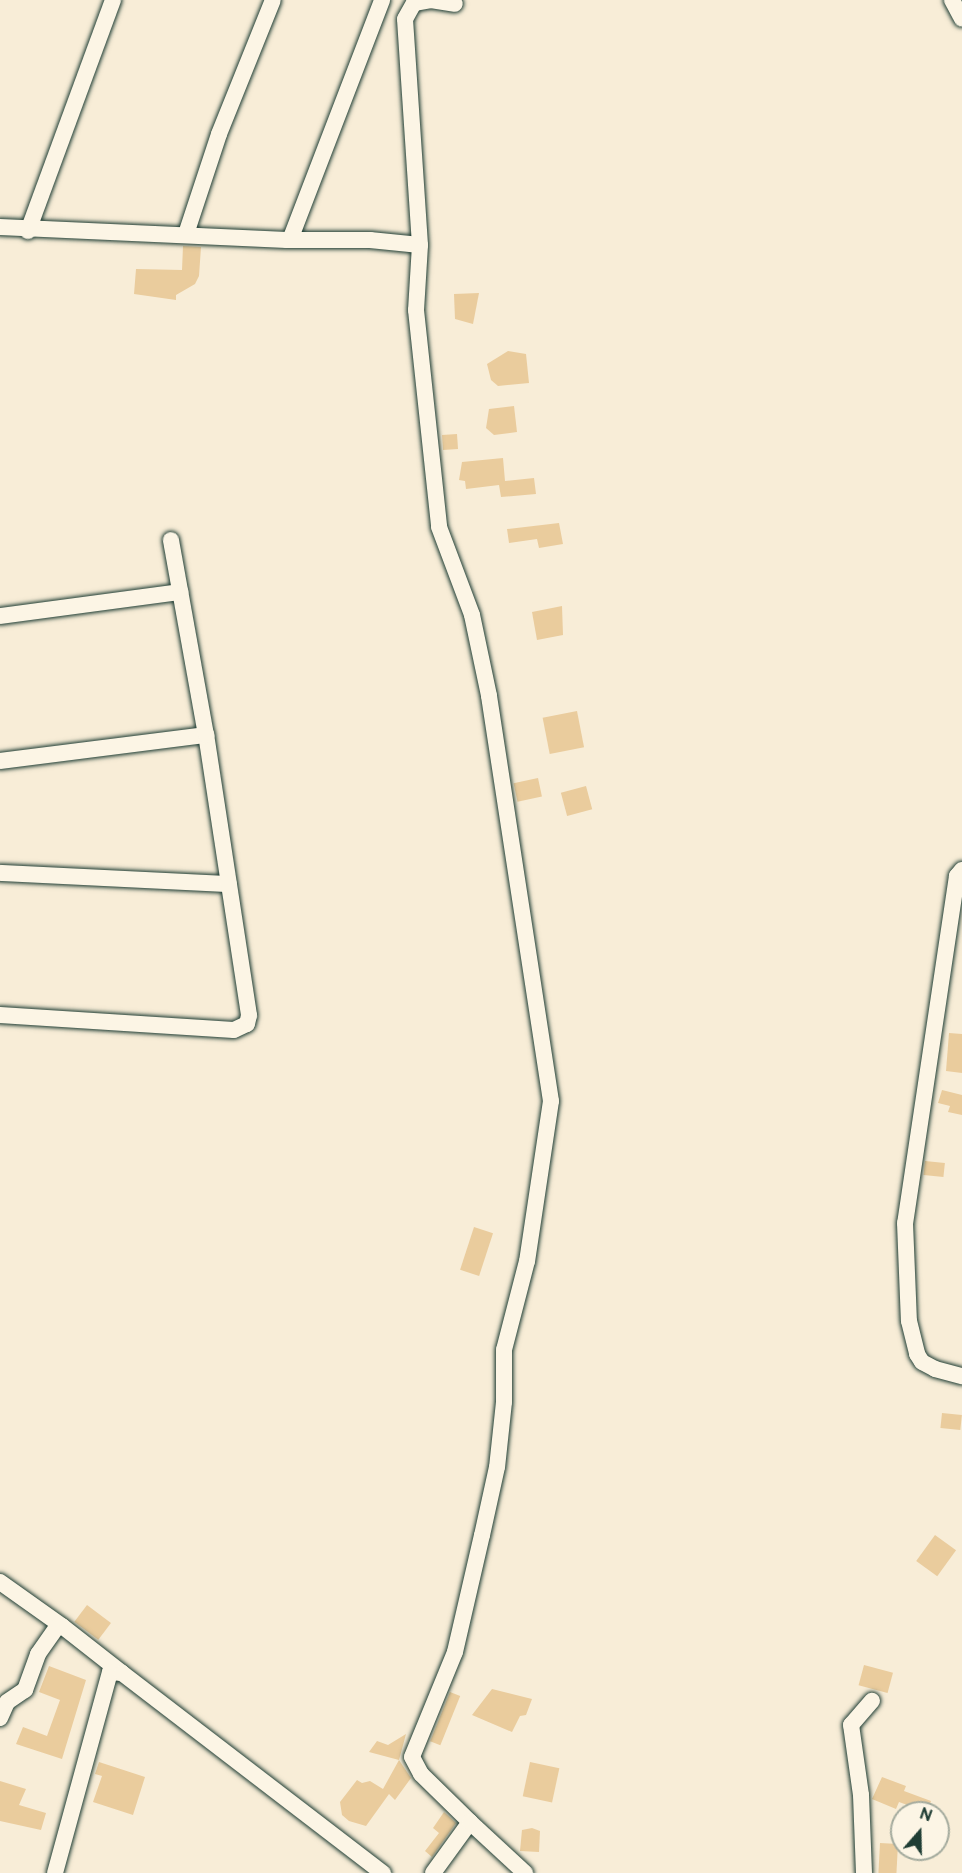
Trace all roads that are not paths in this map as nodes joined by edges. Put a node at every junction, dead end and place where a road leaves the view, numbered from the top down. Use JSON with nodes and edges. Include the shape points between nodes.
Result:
{"nodes":[{"id":1,"x":113,"y":0,"type":"edge"},
{"id":2,"x":273,"y":0,"type":"edge"},
{"id":3,"x":382,"y":0,"type":"edge"},
{"id":4,"x":952,"y":0,"type":"edge"},
{"id":5,"x":455,"y":4,"type":"dead end"},
{"id":6,"x":962,"y":19,"type":"edge"},
{"id":7,"x":0,"y":227,"type":"edge"},
{"id":8,"x":28,"y":231,"type":"junction"},
{"id":9,"x":186,"y":234,"type":"junction"},
{"id":10,"x":290,"y":240,"type":"junction"},
{"id":11,"x":420,"y":245,"type":"junction"},
{"id":12,"x":171,"y":540,"type":"dead end"},
{"id":13,"x":180,"y":592,"type":"junction"},
{"id":14,"x":0,"y":616,"type":"edge"},
{"id":15,"x":206,"y":735,"type":"junction"},
{"id":16,"x":0,"y":761,"type":"edge"},
{"id":17,"x":962,"y":870,"type":"edge"},
{"id":18,"x":0,"y":873,"type":"edge"},
{"id":19,"x":229,"y":884,"type":"junction"},
{"id":20,"x":0,"y":1015,"type":"edge"},
{"id":21,"x":962,"y":1376,"type":"edge"},
{"id":22,"x":0,"y":1582,"type":"edge"},
{"id":23,"x":62,"y":1626,"type":"junction"},
{"id":24,"x":122,"y":1673,"type":"junction"},
{"id":25,"x":872,"y":1701,"type":"dead end"},
{"id":26,"x":0,"y":1718,"type":"edge"},
{"id":27,"x":470,"y":1822,"type":"junction"},
{"id":28,"x":55,"y":1873,"type":"edge"},
{"id":29,"x":383,"y":1873,"type":"edge"},
{"id":30,"x":433,"y":1873,"type":"edge"},
{"id":31,"x":525,"y":1873,"type":"edge"},
{"id":32,"x":864,"y":1873,"type":"edge"}],
"edges":[{"from":1,"to":8,"type":"street"},
{"from":2,"to":9,"type":"street","via":[[219,134]]},
{"from":3,"to":10,"type":"street"},
{"from":4,"to":6,"type":"street"},
{"from":5,"to":11,"type":"street","via":[[431,0],[414,3],[405,19]]},
{"from":7,"to":8,"type":"street"},
{"from":8,"to":9,"type":"street"},
{"from":9,"to":10,"type":"street"},
{"from":10,"to":11,"type":"street","via":[[370,240]]},
{"from":11,"to":27,"type":"street","via":[[416,310],[439,527],[472,615],[489,696],[551,1101],[527,1261],[504,1350],[504,1402],[487,1512],[455,1652],[412,1757],[422,1774]]},
{"from":12,"to":13,"type":"street"},
{"from":13,"to":14,"type":"street"},
{"from":13,"to":15,"type":"street"},
{"from":15,"to":16,"type":"street"},
{"from":15,"to":19,"type":"street"},
{"from":17,"to":21,"type":"street","via":[[957,876],[905,1222],[909,1321],[917,1354],[934,1369]]},
{"from":18,"to":19,"type":"street"},
{"from":19,"to":20,"type":"street","via":[[247,1024],[234,1030]]},
{"from":22,"to":23,"type":"street"},
{"from":23,"to":24,"type":"street"},
{"from":23,"to":26,"type":"street","via":[[56,1628],[38,1654],[25,1690],[7,1702]]},
{"from":24,"to":28,"type":"street","via":[[110,1672]]},
{"from":24,"to":29,"type":"street"},
{"from":25,"to":32,"type":"street","via":[[851,1725],[861,1795]]},
{"from":27,"to":30,"type":"street"},
{"from":27,"to":31,"type":"street"}]}
